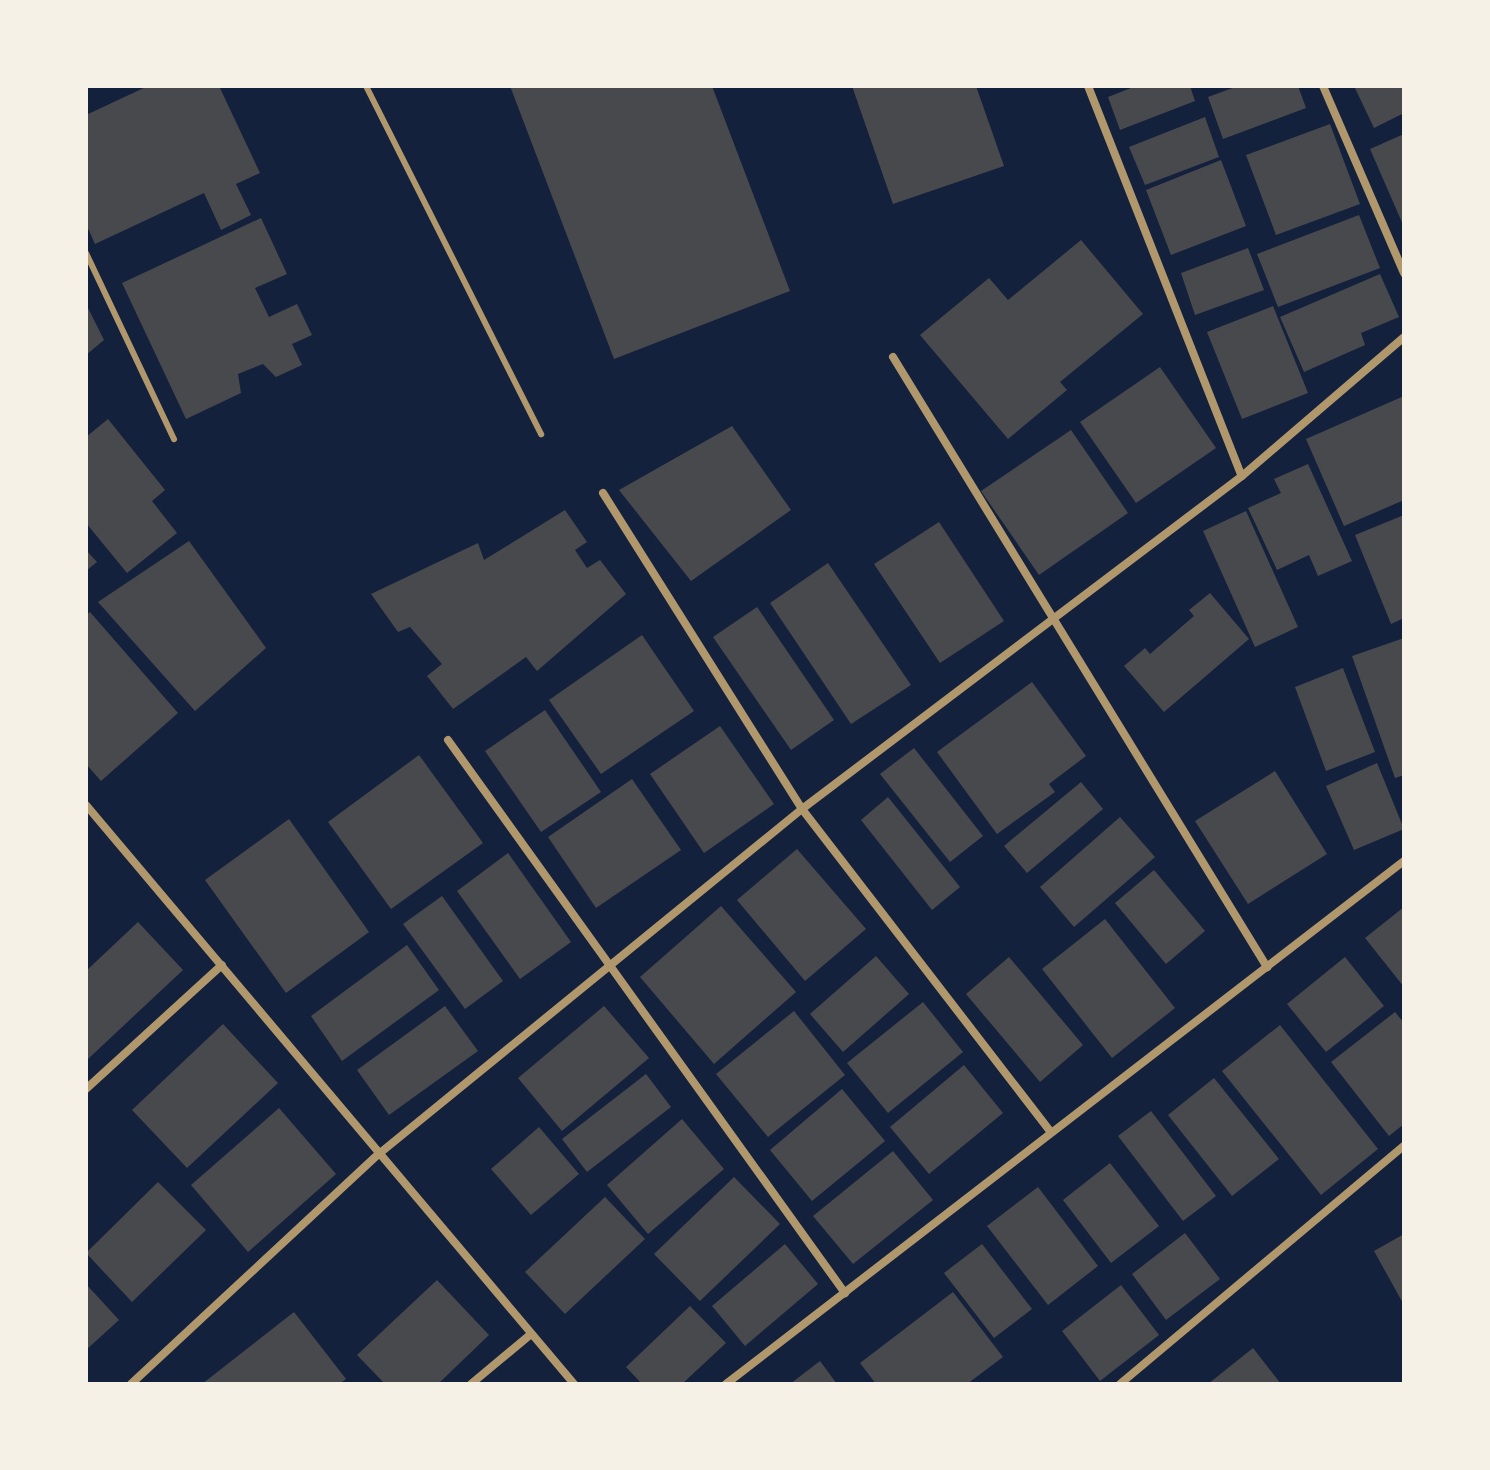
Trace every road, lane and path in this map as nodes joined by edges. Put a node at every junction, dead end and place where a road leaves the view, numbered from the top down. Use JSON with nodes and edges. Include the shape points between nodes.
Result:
{"nodes":[{"id":1,"x":366,"y":86,"type":"edge"},
{"id":2,"x":1088,"y":86,"type":"edge"},
{"id":3,"x":1323,"y":86,"type":"edge"},
{"id":4,"x":86,"y":253,"type":"edge"},
{"id":5,"x":1404,"y":273,"type":"edge"},
{"id":6,"x":1404,"y":337,"type":"edge"},
{"id":7,"x":893,"y":357,"type":"dead end"},
{"id":8,"x":541,"y":434,"type":"dead end"},
{"id":9,"x":174,"y":439,"type":"dead end"},
{"id":10,"x":1242,"y":476,"type":"junction"},
{"id":11,"x":603,"y":493,"type":"dead end"},
{"id":12,"x":1053,"y":618,"type":"junction"},
{"id":13,"x":448,"y":740,"type":"dead end"},
{"id":14,"x":86,"y":805,"type":"edge"},
{"id":15,"x":802,"y":809,"type":"junction"},
{"id":16,"x":1404,"y":861,"type":"edge"},
{"id":17,"x":222,"y":965,"type":"junction"},
{"id":18,"x":611,"y":966,"type":"junction"},
{"id":19,"x":1267,"y":967,"type":"junction"},
{"id":20,"x":86,"y":1089,"type":"edge"},
{"id":21,"x":1051,"y":1132,"type":"junction"},
{"id":22,"x":1404,"y":1146,"type":"edge"},
{"id":23,"x":380,"y":1153,"type":"junction"},
{"id":24,"x":845,"y":1293,"type":"junction"},
{"id":25,"x":531,"y":1334,"type":"junction"},
{"id":26,"x":131,"y":1384,"type":"edge"},
{"id":27,"x":471,"y":1384,"type":"edge"},
{"id":28,"x":574,"y":1384,"type":"edge"},
{"id":29,"x":726,"y":1384,"type":"edge"},
{"id":30,"x":1120,"y":1384,"type":"edge"}],
"edges":[{"from":1,"to":8,"type":"lane"},
{"from":2,"to":10,"type":"street"},
{"from":3,"to":5,"type":"street"},
{"from":4,"to":9,"type":"lane"},
{"from":6,"to":10,"type":"street"},
{"from":7,"to":12,"type":"street"},
{"from":10,"to":12,"type":"street"},
{"from":11,"to":15,"type":"street"},
{"from":12,"to":15,"type":"street"},
{"from":12,"to":19,"type":"street"},
{"from":13,"to":18,"type":"street"},
{"from":14,"to":17,"type":"street"},
{"from":15,"to":18,"type":"street"},
{"from":15,"to":21,"type":"street"},
{"from":16,"to":19,"type":"street"},
{"from":17,"to":20,"type":"street"},
{"from":17,"to":23,"type":"street"},
{"from":18,"to":23,"type":"street"},
{"from":18,"to":24,"type":"street"},
{"from":19,"to":21,"type":"street"},
{"from":21,"to":24,"type":"street"},
{"from":22,"to":30,"type":"street"},
{"from":23,"to":25,"type":"street"},
{"from":23,"to":26,"type":"street"},
{"from":24,"to":29,"type":"street"},
{"from":25,"to":27,"type":"street"},
{"from":25,"to":28,"type":"street"}]}
